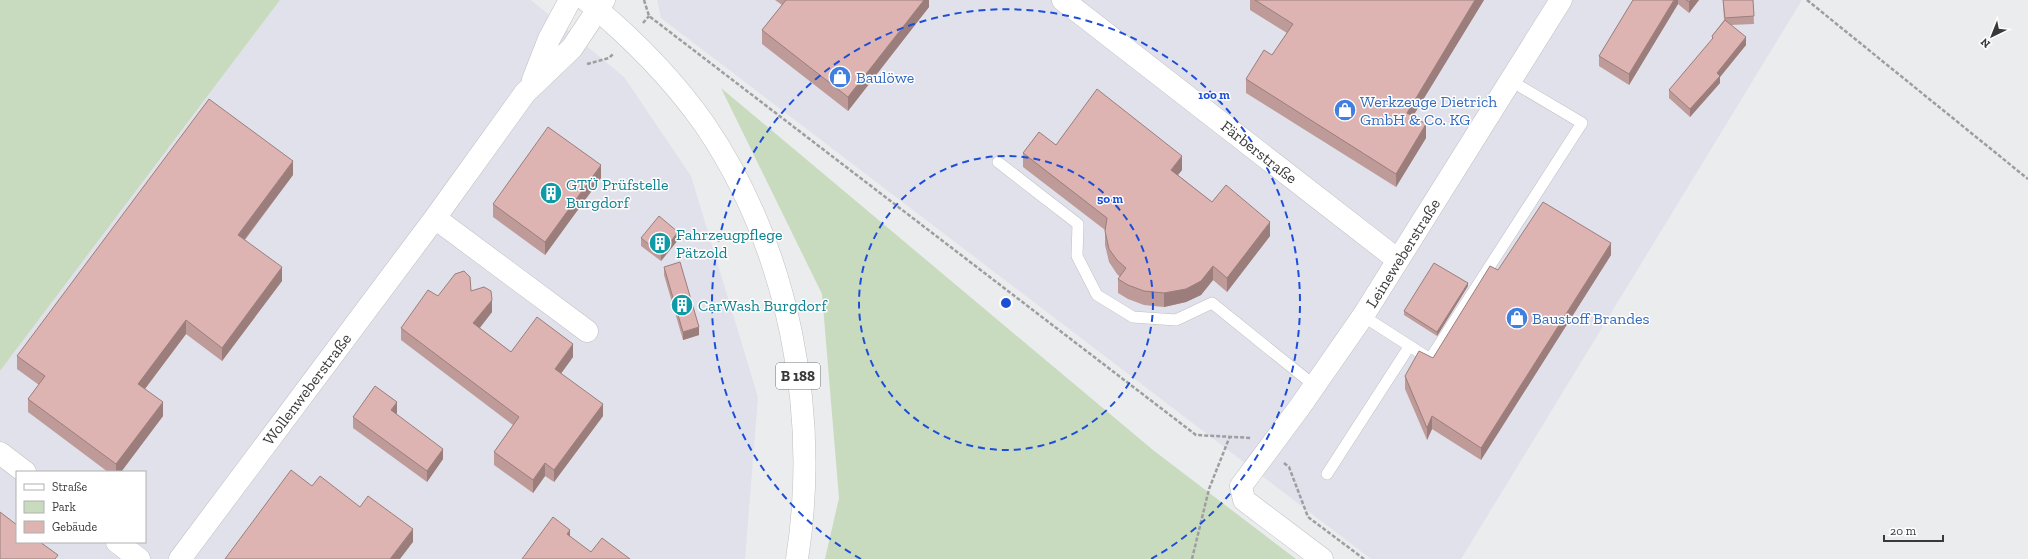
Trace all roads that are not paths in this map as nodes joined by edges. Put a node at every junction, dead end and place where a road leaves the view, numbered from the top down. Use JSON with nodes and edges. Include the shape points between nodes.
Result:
{"nodes":[{"id":1,"x":570,"y":0,"type":"edge"},
{"id":2,"x":1063,"y":0,"type":"edge"},
{"id":3,"x":1561,"y":0,"type":"edge"},
{"id":4,"x":596,"y":3,"type":"edge"},
{"id":5,"x":1511,"y":81,"type":"junction"},
{"id":6,"x":530,"y":86,"type":"junction"},
{"id":7,"x":998,"y":162,"type":"dead end"},
{"id":8,"x":435,"y":218,"type":"junction"},
{"id":9,"x":1398,"y":260,"type":"junction"},
{"id":10,"x":1363,"y":316,"type":"junction"},
{"id":11,"x":587,"y":331,"type":"dead end"},
{"id":12,"x":1409,"y":347,"type":"junction"},
{"id":13,"x":1315,"y":386,"type":"junction"},
{"id":14,"x":0,"y":453,"type":"edge"},
{"id":15,"x":24,"y":471,"type":"edge"},
{"id":16,"x":1328,"y":474,"type":"dead end"},
{"id":17,"x":118,"y":543,"type":"edge"},
{"id":18,"x":139,"y":559,"type":"edge"},
{"id":19,"x":180,"y":559,"type":"edge"},
{"id":20,"x":797,"y":559,"type":"edge"},
{"id":21,"x":1322,"y":559,"type":"edge"}],
"edges":[{"from":1,"to":6,"type":"street","name":"Wollenweberstraße","via":[[549,40]]},
{"from":2,"to":9,"type":"street","name":"Färberstraße"},
{"from":3,"to":5,"type":"street","name":"Leineweberstraße"},
{"from":4,"to":6,"type":"street","name":"Wollenweberstraße","via":[[572,48]]},
{"from":4,"to":20,"type":"street","number":"B 188","via":[[669,79],[704,125],[734,175],[762,237],[786,312],[800,390],[804,468],[803,508]]},
{"from":5,"to":9,"type":"street","name":"Leineweberstraße"},
{"from":5,"to":12,"type":"lane","via":[[1582,123],[1430,359]]},
{"from":6,"to":8,"type":"street","name":"Wollenweberstraße"},
{"from":7,"to":13,"type":"lane","via":[[1078,224],[1077,256],[1097,295],[1133,317],[1176,320],[1212,303]]},
{"from":8,"to":11,"type":"street"},
{"from":8,"to":19,"type":"street","name":"Wollenweberstraße"},
{"from":9,"to":10,"type":"street","name":"Leineweberstraße"},
{"from":10,"to":12,"type":"lane"},
{"from":10,"to":13,"type":"street","name":"Leineweberstraße"},
{"from":12,"to":16,"type":"lane"},
{"from":13,"to":21,"type":"street","name":"Leineweberstraße","via":[[1241,486],[1244,500]]},
{"from":14,"to":15,"type":"street"},
{"from":17,"to":18,"type":"street"}]}
